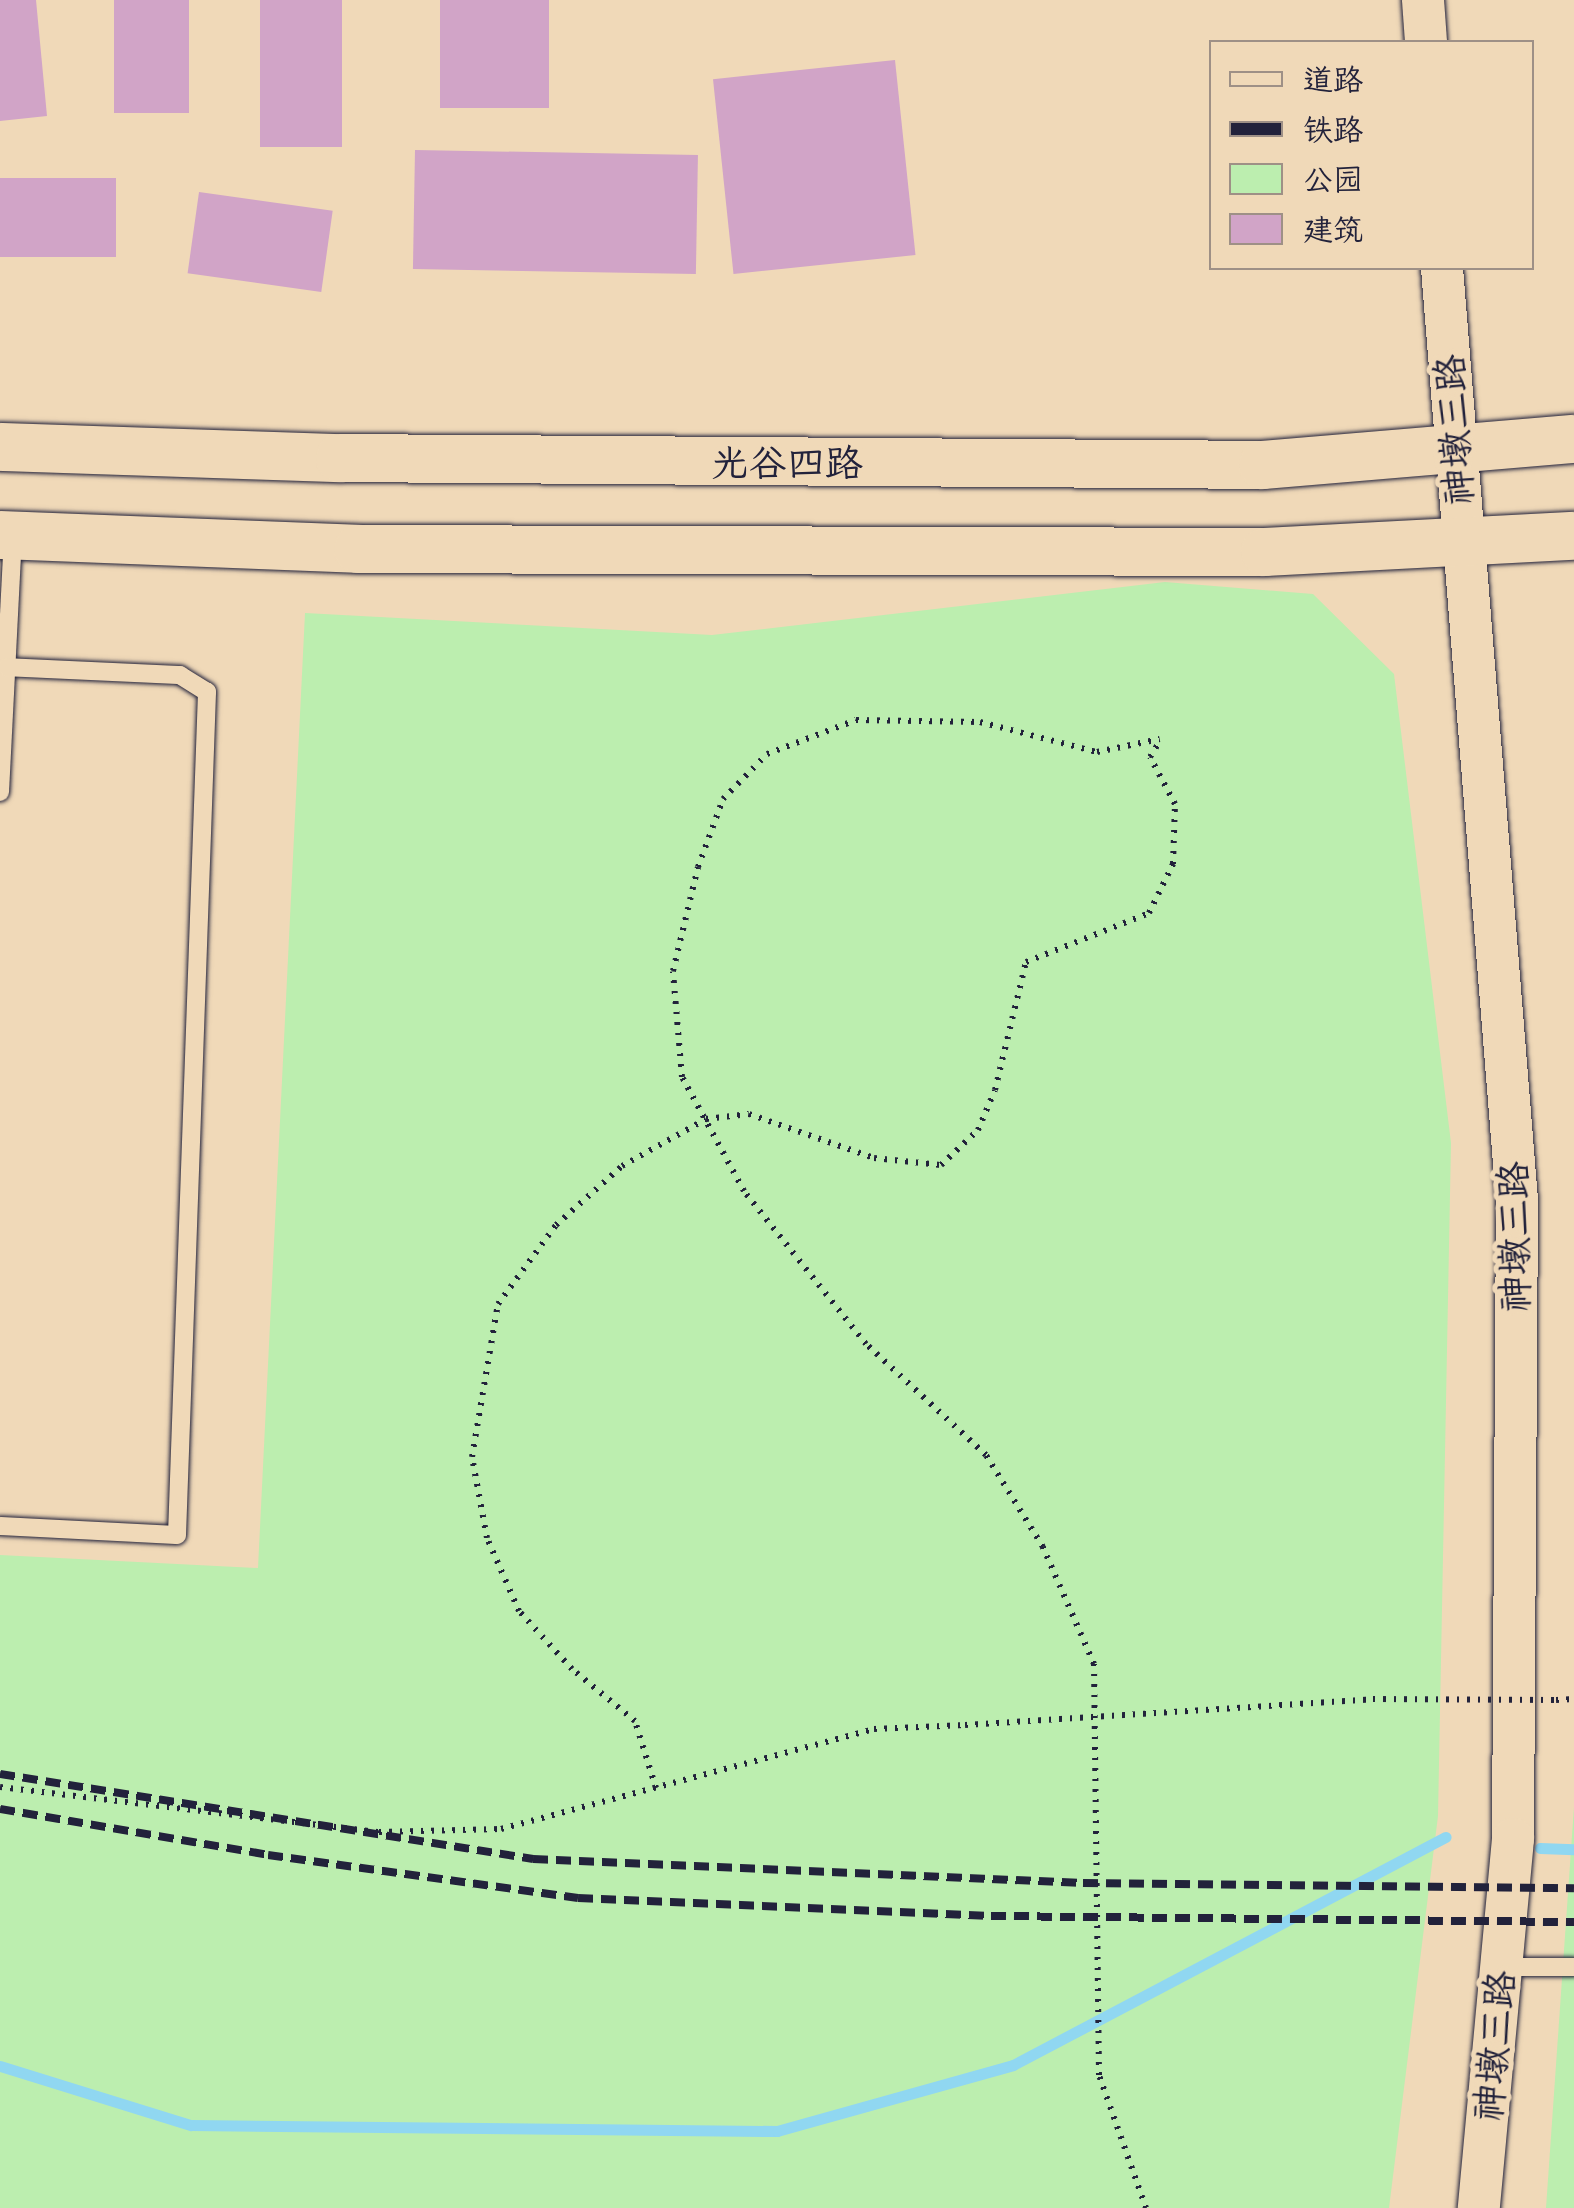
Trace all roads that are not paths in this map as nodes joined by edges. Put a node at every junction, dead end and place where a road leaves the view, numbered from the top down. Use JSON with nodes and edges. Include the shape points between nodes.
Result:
{"nodes":[{"id":1,"x":1423,"y":0,"type":"edge"},
{"id":2,"x":1426,"y":40,"type":"edge"},
{"id":3,"x":1442,"y":270,"type":"edge"},
{"id":4,"x":1574,"y":439,"type":"edge"},
{"id":5,"x":1455,"y":445,"type":"junction"},
{"id":6,"x":0,"y":448,"type":"edge"},
{"id":7,"x":6,"y":535,"type":"edge"},
{"id":8,"x":1574,"y":536,"type":"edge"},
{"id":9,"x":1462,"y":545,"type":"junction"},
{"id":10,"x":6,"y":667,"type":"junction"},
{"id":11,"x":0,"y":792,"type":"edge"},
{"id":12,"x":0,"y":1526,"type":"edge"},
{"id":13,"x":1501,"y":1967,"type":"junction"},
{"id":14,"x":1574,"y":1968,"type":"edge"},
{"id":15,"x":1479,"y":2208,"type":"edge"}],
"edges":[{"from":1,"to":2,"type":"street"},
{"from":3,"to":5,"type":"street","name":"神墩三路"},
{"from":4,"to":5,"type":"main road","name":"光谷四路"},
{"from":5,"to":6,"type":"main road","name":"光谷四路","via":[[1264,465],[596,462]]},
{"from":5,"to":9,"type":"street","name":"神墩三路"},
{"from":7,"to":9,"type":"main road","via":[[398,549],[1265,552]]},
{"from":7,"to":10,"type":"lane"},
{"from":8,"to":9,"type":"main road"},
{"from":9,"to":13,"type":"street","name":"神墩三路","via":[[1517,1200],[1513,1838]]},
{"from":10,"to":11,"type":"lane"},
{"from":10,"to":12,"type":"lane","via":[[180,675],[208,692],[177,1535]]},
{"from":13,"to":14,"type":"lane"},
{"from":13,"to":15,"type":"street","name":"神墩三路"}]}
